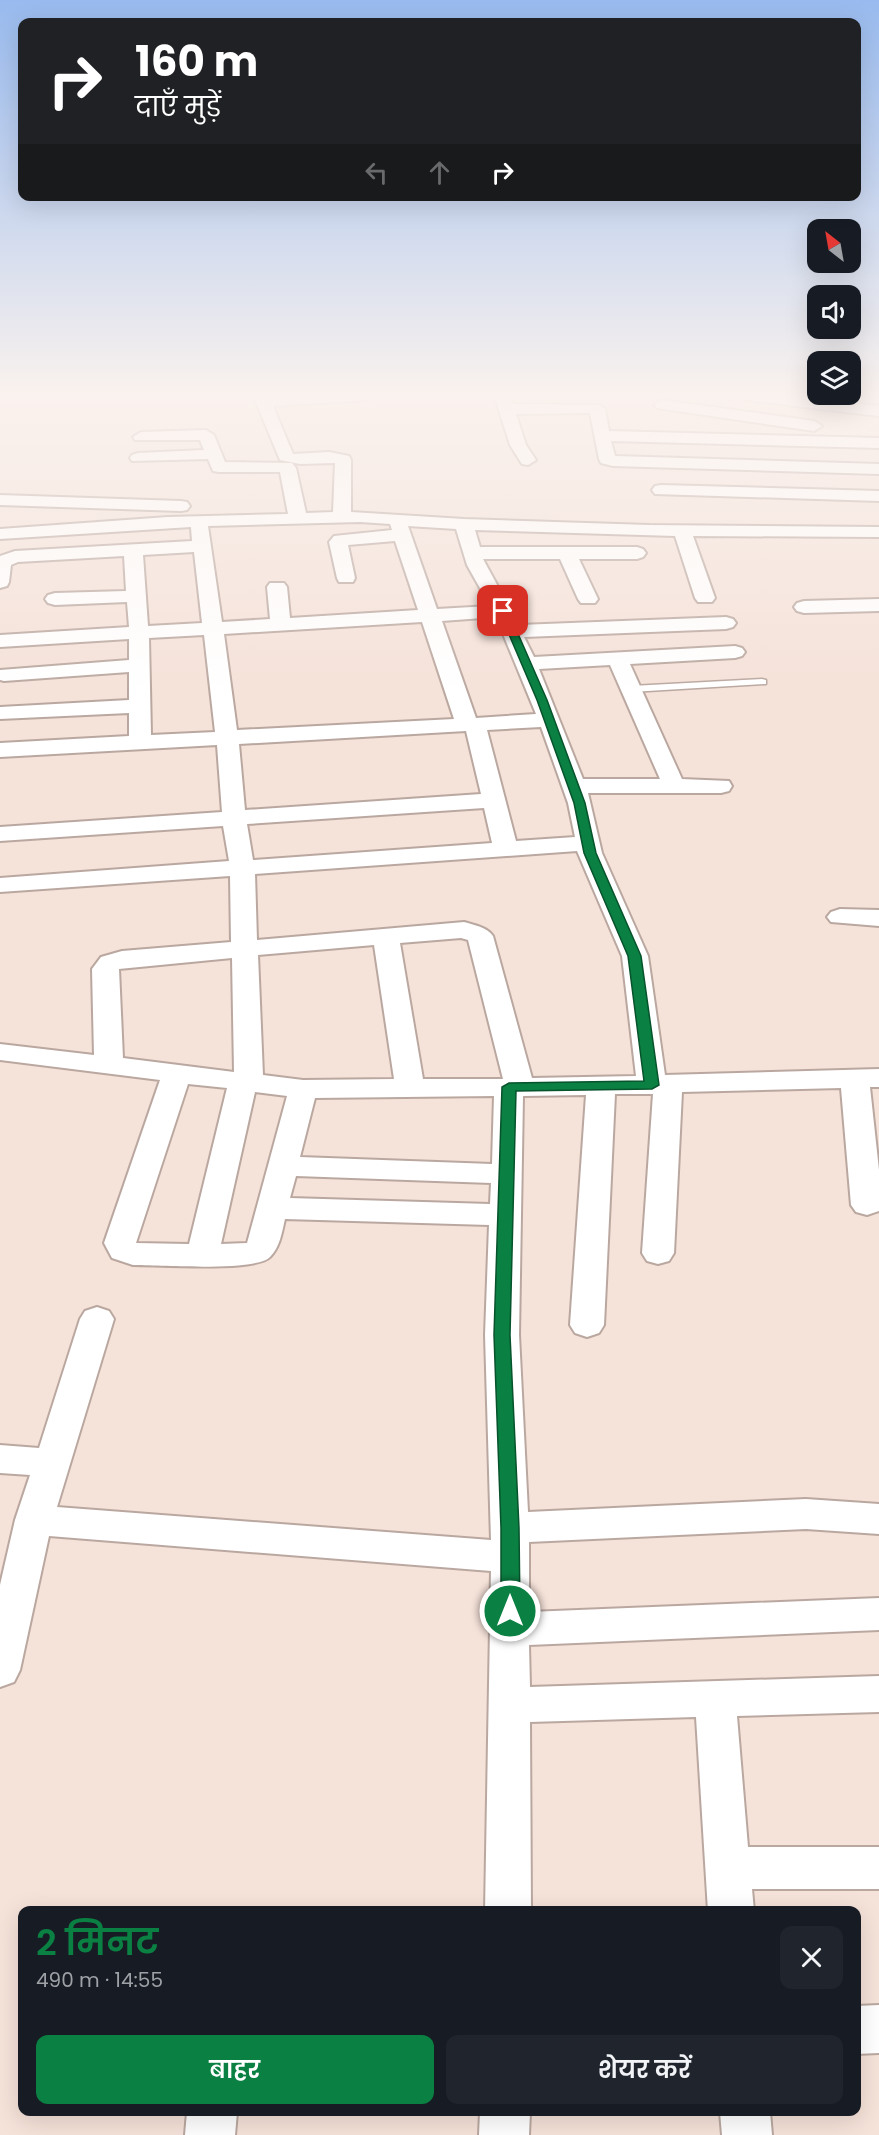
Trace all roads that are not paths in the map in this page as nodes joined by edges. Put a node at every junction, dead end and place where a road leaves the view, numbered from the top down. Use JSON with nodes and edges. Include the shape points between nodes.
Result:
{"nodes":[{"id":1,"x":293,"y":495,"type":"edge"},
{"id":2,"x":342,"y":495,"type":"edge"},
{"id":3,"x":792,"y":495,"type":"edge"},
{"id":4,"x":815,"y":495,"type":"edge"},
{"id":5,"x":876,"y":499,"type":"edge"},
{"id":6,"x":0,"y":500,"type":"edge"},
{"id":7,"x":216,"y":508,"type":"dead end"},
{"id":8,"x":342,"y":518,"type":"junction"},
{"id":9,"x":298,"y":519,"type":"junction"},
{"id":10,"x":200,"y":522,"type":"junction"},
{"id":11,"x":464,"y":524,"type":"junction"},
{"id":12,"x":400,"y":527,"type":"junction"},
{"id":13,"x":682,"y":530,"type":"junction"},
{"id":14,"x":798,"y":531,"type":"junction"},
{"id":15,"x":879,"y":532,"type":"edge"},
{"id":16,"x":0,"y":534,"type":"edge"},
{"id":17,"x":202,"y":546,"type":"junction"},
{"id":18,"x":133,"y":550,"type":"junction"},
{"id":19,"x":473,"y":553,"type":"junction"},
{"id":20,"x":567,"y":553,"type":"junction"},
{"id":21,"x":637,"y":553,"type":"dead end"},
{"id":22,"x":346,"y":578,"type":"dead end"},
{"id":23,"x":0,"y":582,"type":"edge"},
{"id":24,"x":277,"y":587,"type":"dead end"},
{"id":25,"x":136,"y":596,"type":"junction"},
{"id":26,"x":705,"y":598,"type":"dead end"},
{"id":27,"x":55,"y":599,"type":"dead end"},
{"id":28,"x":588,"y":599,"type":"dead end"},
{"id":29,"x":879,"y":605,"type":"edge"},
{"id":30,"x":804,"y":607,"type":"dead end"},
{"id":31,"x":503,"y":611,"type":"junction"},
{"id":32,"x":429,"y":616,"type":"junction"},
{"id":33,"x":726,"y":623,"type":"dead end"},
{"id":34,"x":281,"y":626,"type":"junction"},
{"id":35,"x":212,"y":630,"type":"junction"},
{"id":36,"x":512,"y":631,"type":"junction"},
{"id":37,"x":139,"y":633,"type":"junction"},
{"id":38,"x":3,"y":641,"type":"edge"},
{"id":39,"x":735,"y":652,"type":"dead end"},
{"id":40,"x":617,"y":659,"type":"junction"},
{"id":41,"x":526,"y":664,"type":"junction"},
{"id":42,"x":139,"y":665,"type":"junction"},
{"id":43,"x":4,"y":675,"type":"junction"},
{"id":44,"x":762,"y":682,"type":"dead end"},
{"id":45,"x":631,"y":689,"type":"junction"},
{"id":46,"x":140,"y":706,"type":"junction"},
{"id":47,"x":2,"y":713,"type":"edge"},
{"id":48,"x":550,"y":720,"type":"junction"},
{"id":49,"x":471,"y":724,"type":"junction"},
{"id":50,"x":227,"y":737,"type":"junction"},
{"id":51,"x":140,"y":742,"type":"junction"},
{"id":52,"x":0,"y":750,"type":"edge"},
{"id":53,"x":573,"y":786,"type":"junction"},
{"id":54,"x":674,"y":786,"type":"junction"},
{"id":55,"x":721,"y":786,"type":"dead end"},
{"id":56,"x":494,"y":800,"type":"junction"},
{"id":57,"x":234,"y":817,"type":"junction"},
{"id":58,"x":0,"y":834,"type":"edge"},
{"id":59,"x":588,"y":843,"type":"junction"},
{"id":60,"x":506,"y":849,"type":"junction"},
{"id":61,"x":243,"y":869,"type":"junction"},
{"id":62,"x":0,"y":885,"type":"edge"},
{"id":63,"x":840,"y":917,"type":"dead end"},
{"id":64,"x":879,"y":918,"type":"edge"},
{"id":65,"x":386,"y":937,"type":"junction"},
{"id":66,"x":245,"y":948,"type":"junction"},
{"id":67,"x":0,"y":1052,"type":"edge"},
{"id":68,"x":109,"y":1065,"type":"junction"},
{"id":69,"x":177,"y":1073,"type":"junction"},
{"id":70,"x":867,"y":1078,"type":"edge"},
{"id":71,"x":246,"y":1082,"type":"junction"},
{"id":72,"x":660,"y":1084,"type":"junction"},
{"id":73,"x":601,"y":1086,"type":"junction"},
{"id":74,"x":514,"y":1087,"type":"junction"},
{"id":75,"x":410,"y":1088,"type":"junction"},
{"id":76,"x":303,"y":1089,"type":"junction"},
{"id":77,"x":283,"y":1166,"type":"junction"},
{"id":78,"x":507,"y":1174,"type":"junction"},
{"id":79,"x":867,"y":1205,"type":"dead end"},
{"id":80,"x":272,"y":1208,"type":"junction"},
{"id":81,"x":506,"y":1215,"type":"junction"},
{"id":82,"x":658,"y":1253,"type":"dead end"},
{"id":83,"x":202,"y":1255,"type":"junction"},
{"id":84,"x":97,"y":1319,"type":"dead end"},
{"id":85,"x":587,"y":1325,"type":"dead end"},
{"id":86,"x":0,"y":1459,"type":"edge"},
{"id":87,"x":52,"y":1463,"type":"junction"},
{"id":88,"x":879,"y":1519,"type":"edge"},
{"id":89,"x":34,"y":1520,"type":"junction"},
{"id":90,"x":510,"y":1525,"type":"junction"},
{"id":91,"x":879,"y":1614,"type":"edge"},
{"id":92,"x":510,"y":1629,"type":"junction"},
{"id":93,"x":0,"y":1670,"type":"edge"},
{"id":94,"x":879,"y":1694,"type":"edge"},
{"id":95,"x":715,"y":1699,"type":"junction"},
{"id":96,"x":511,"y":1705,"type":"junction"},
{"id":97,"x":727,"y":1868,"type":"junction"},
{"id":98,"x":879,"y":1868,"type":"edge"},
{"id":99,"x":507,"y":1906,"type":"edge"},
{"id":100,"x":731,"y":1906,"type":"edge"},
{"id":101,"x":879,"y":2029,"type":"edge"},
{"id":102,"x":861,"y":2030,"type":"edge"},
{"id":103,"x":212,"y":2116,"type":"edge"},
{"id":104,"x":505,"y":2116,"type":"edge"},
{"id":105,"x":745,"y":2116,"type":"edge"},
{"id":106,"x":210,"y":2135,"type":"edge"},
{"id":107,"x":504,"y":2135,"type":"edge"},
{"id":108,"x":747,"y":2135,"type":"edge"}],
"edges":[{"from":1,"to":9,"type":"street"},
{"from":2,"to":8,"type":"street"},
{"from":3,"to":14,"type":"street"},
{"from":4,"to":5,"type":"street"},
{"from":6,"to":7,"type":"street"},
{"from":8,"to":9,"type":"street"},
{"from":8,"to":12,"type":"street"},
{"from":9,"to":10,"type":"street"},
{"from":10,"to":16,"type":"street"},
{"from":10,"to":17,"type":"street"},
{"from":11,"to":12,"type":"street"},
{"from":11,"to":13,"type":"street"},
{"from":11,"to":19,"type":"street"},
{"from":12,"to":22,"type":"street","via":[[340,540]]},
{"from":12,"to":32,"type":"street"},
{"from":13,"to":14,"type":"street"},
{"from":13,"to":26,"type":"street"},
{"from":14,"to":15,"type":"street"},
{"from":17,"to":18,"type":"street"},
{"from":17,"to":35,"type":"street"},
{"from":18,"to":23,"type":"street","via":[[5,559]]},
{"from":18,"to":25,"type":"street"},
{"from":19,"to":20,"type":"street"},
{"from":19,"to":31,"type":"street"},
{"from":20,"to":21,"type":"street"},
{"from":20,"to":28,"type":"street"},
{"from":24,"to":34,"type":"street"},
{"from":25,"to":27,"type":"street"},
{"from":25,"to":37,"type":"street"},
{"from":29,"to":30,"type":"street"},
{"from":31,"to":32,"type":"street"},
{"from":31,"to":36,"type":"street"},
{"from":32,"to":34,"type":"street"},
{"from":32,"to":49,"type":"street"},
{"from":33,"to":36,"type":"street"},
{"from":34,"to":35,"type":"street"},
{"from":35,"to":37,"type":"street"},
{"from":35,"to":50,"type":"street"},
{"from":36,"to":41,"type":"street"},
{"from":37,"to":38,"type":"street"},
{"from":37,"to":42,"type":"street"},
{"from":38,"to":43,"type":"street"},
{"from":39,"to":40,"type":"street"},
{"from":40,"to":41,"type":"street"},
{"from":40,"to":45,"type":"street"},
{"from":41,"to":48,"type":"street"},
{"from":42,"to":43,"type":"street"},
{"from":42,"to":46,"type":"street"},
{"from":43,"to":47,"type":"street"},
{"from":44,"to":45,"type":"lane"},
{"from":45,"to":54,"type":"street"},
{"from":46,"to":47,"type":"street"},
{"from":46,"to":51,"type":"street"},
{"from":48,"to":49,"type":"street"},
{"from":48,"to":53,"type":"street"},
{"from":49,"to":50,"type":"street"},
{"from":49,"to":56,"type":"street"},
{"from":50,"to":51,"type":"street"},
{"from":50,"to":57,"type":"street"},
{"from":51,"to":52,"type":"street"},
{"from":53,"to":54,"type":"street"},
{"from":53,"to":59,"type":"street"},
{"from":54,"to":55,"type":"street"},
{"from":56,"to":57,"type":"street"},
{"from":56,"to":60,"type":"street"},
{"from":57,"to":58,"type":"street"},
{"from":57,"to":61,"type":"street"},
{"from":59,"to":60,"type":"street"},
{"from":59,"to":72,"type":"street","via":[[635,956]]},
{"from":60,"to":61,"type":"street"},
{"from":61,"to":62,"type":"street"},
{"from":61,"to":66,"type":"street"},
{"from":63,"to":64,"type":"street"},
{"from":65,"to":66,"type":"street"},
{"from":65,"to":74,"type":"street","via":[[464,930],[480,936]]},
{"from":65,"to":75,"type":"street"},
{"from":66,"to":68,"type":"street","via":[[110,963],[105,969]]},
{"from":66,"to":71,"type":"street"},
{"from":67,"to":68,"type":"street"},
{"from":68,"to":69,"type":"street"},
{"from":69,"to":71,"type":"street"},
{"from":69,"to":83,"type":"street","via":[[120,1243],[123,1250],[133,1254]]},
{"from":70,"to":72,"type":"street"},
{"from":70,"to":79,"type":"street"},
{"from":71,"to":76,"type":"street"},
{"from":71,"to":83,"type":"street"},
{"from":72,"to":73,"type":"street"},
{"from":72,"to":82,"type":"street"},
{"from":73,"to":74,"type":"street"},
{"from":73,"to":85,"type":"street"},
{"from":74,"to":75,"type":"street"},
{"from":74,"to":78,"type":"street"},
{"from":75,"to":76,"type":"street"},
{"from":76,"to":77,"type":"street"},
{"from":77,"to":78,"type":"street"},
{"from":77,"to":80,"type":"street"},
{"from":78,"to":81,"type":"street"},
{"from":80,"to":81,"type":"street"},
{"from":80,"to":83,"type":"street","via":[[257,1252]]},
{"from":81,"to":90,"type":"street","via":[[502,1335]]},
{"from":84,"to":87,"type":"street"},
{"from":86,"to":87,"type":"street"},
{"from":87,"to":89,"type":"street"},
{"from":88,"to":90,"type":"street","via":[[806,1514]]},
{"from":89,"to":90,"type":"street"},
{"from":89,"to":93,"type":"street"},
{"from":90,"to":92,"type":"street"},
{"from":91,"to":92,"type":"street"},
{"from":92,"to":96,"type":"street"},
{"from":94,"to":95,"type":"street"},
{"from":95,"to":96,"type":"street"},
{"from":95,"to":97,"type":"street"},
{"from":96,"to":99,"type":"street"},
{"from":97,"to":98,"type":"street"},
{"from":97,"to":100,"type":"street"},
{"from":101,"to":102,"type":"street"},
{"from":103,"to":106,"type":"street"},
{"from":104,"to":107,"type":"street"},
{"from":105,"to":108,"type":"street"}]}
